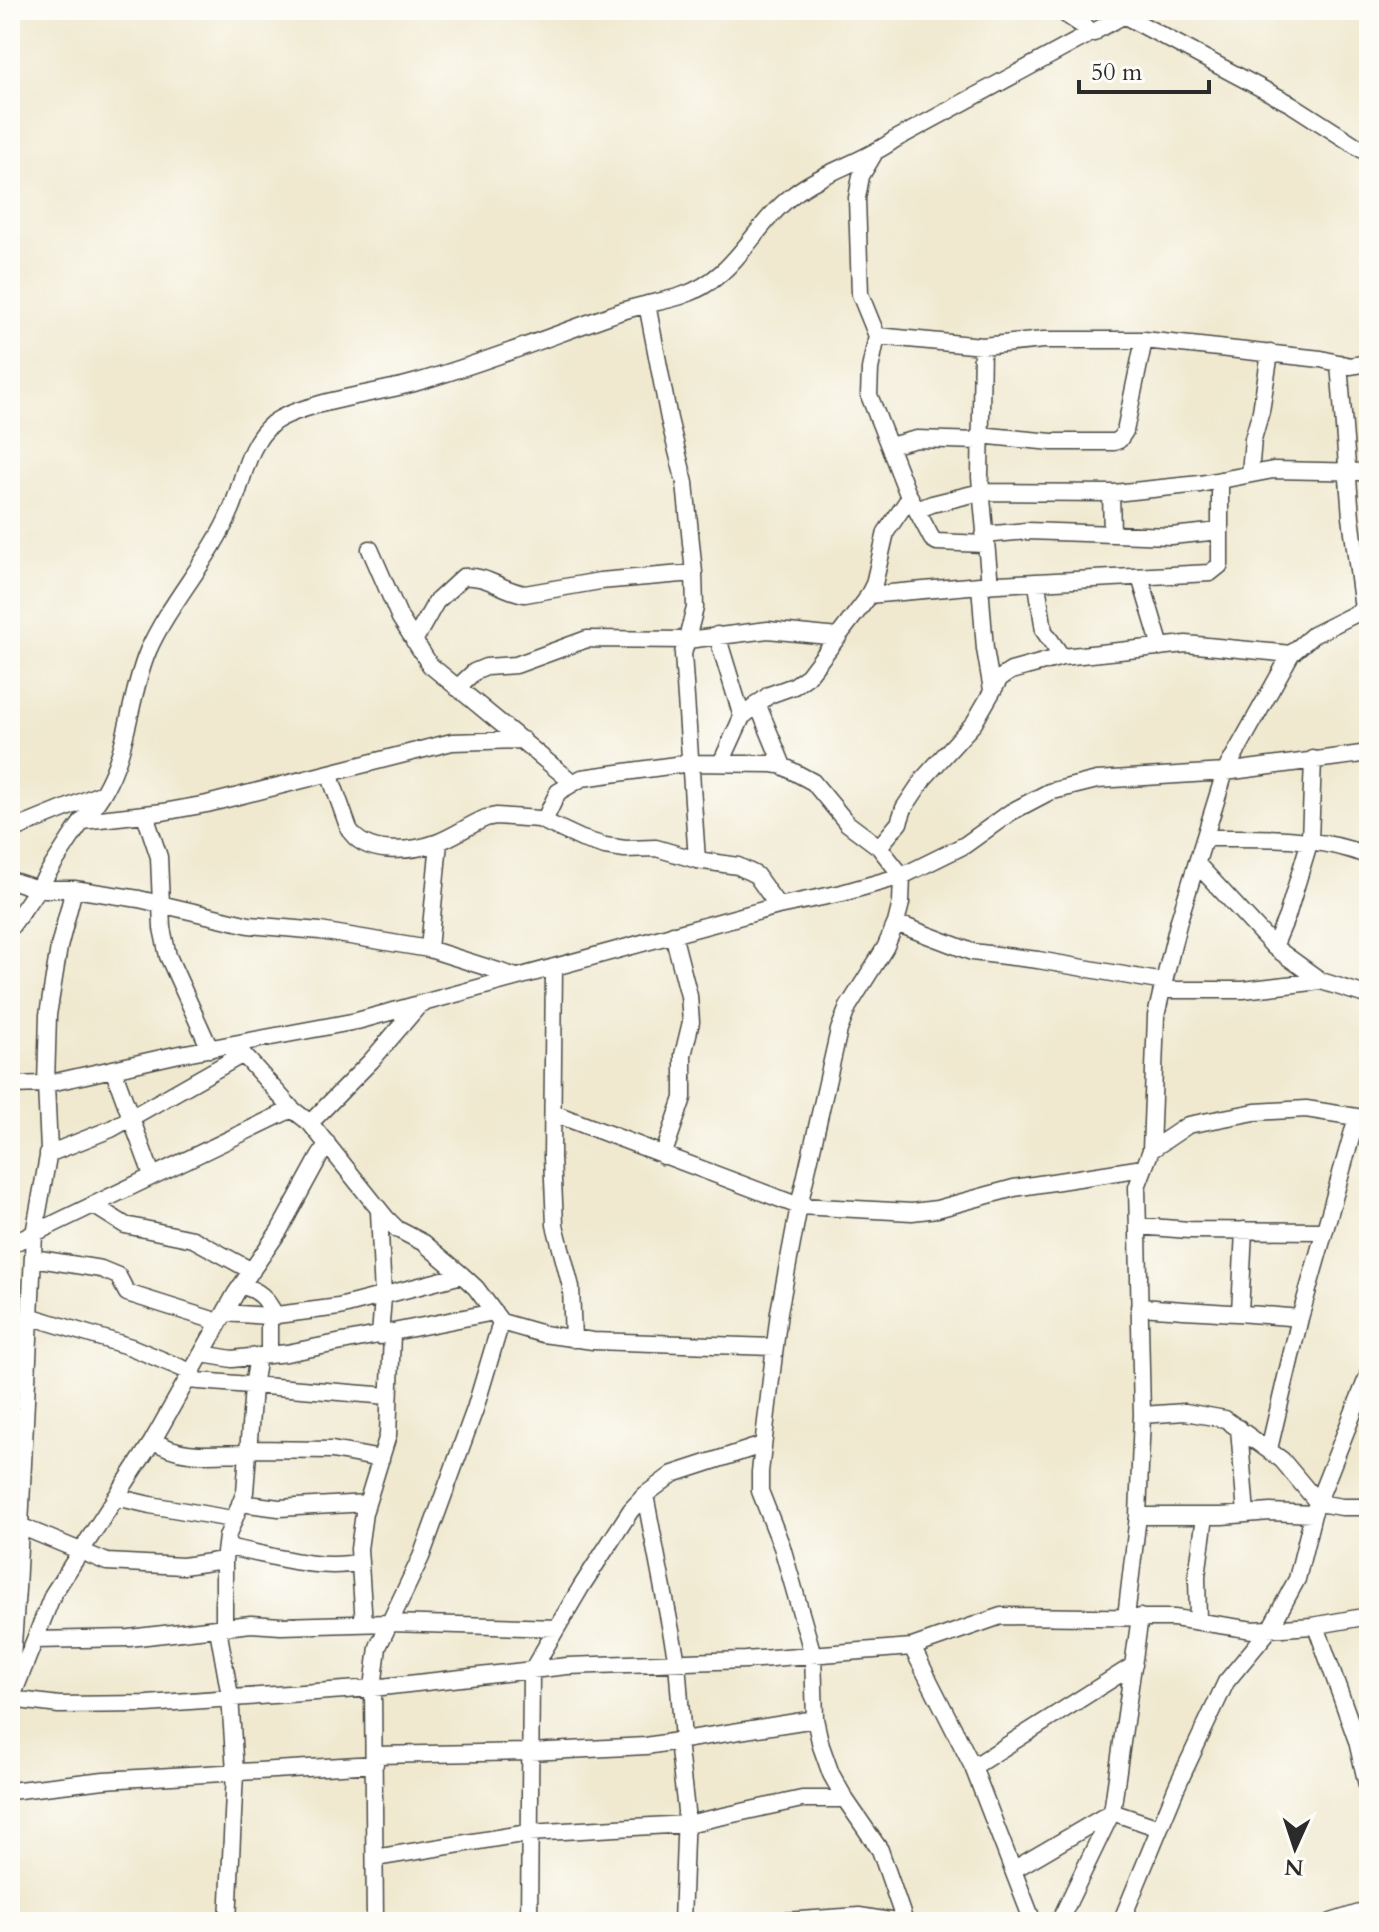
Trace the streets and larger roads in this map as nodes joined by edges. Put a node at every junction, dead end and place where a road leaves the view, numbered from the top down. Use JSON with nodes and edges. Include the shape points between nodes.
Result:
{"nodes":[{"id":1,"x":1059,"y":10,"type":"edge"},
{"id":2,"x":1130,"y":13,"type":"edge"},
{"id":3,"x":1094,"y":33,"type":"junction"},
{"id":4,"x":874,"y":154,"type":"junction"},
{"id":5,"x":1369,"y":154,"type":"edge"},
{"id":6,"x":647,"y":304,"type":"junction"},
{"id":7,"x":877,"y":336,"type":"junction"},
{"id":8,"x":1144,"y":340,"type":"junction"},
{"id":9,"x":982,"y":346,"type":"junction"},
{"id":10,"x":1270,"y":353,"type":"junction"},
{"id":11,"x":1339,"y":363,"type":"junction"},
{"id":12,"x":1369,"y":363,"type":"edge"},
{"id":13,"x":979,"y":438,"type":"junction"},
{"id":14,"x":889,"y":446,"type":"junction"},
{"id":15,"x":1348,"y":472,"type":"junction"},
{"id":16,"x":1369,"y":472,"type":"edge"},
{"id":17,"x":1250,"y":473,"type":"junction"},
{"id":18,"x":1220,"y":480,"type":"junction"},
{"id":19,"x":981,"y":492,"type":"junction"},
{"id":20,"x":1111,"y":493,"type":"junction"},
{"id":21,"x":913,"y":504,"type":"junction"},
{"id":22,"x":1220,"y":531,"type":"junction"},
{"id":23,"x":1112,"y":533,"type":"junction"},
{"id":24,"x":984,"y":540,"type":"junction"},
{"id":25,"x":370,"y":549,"type":"dead end"},
{"id":26,"x":1364,"y":556,"type":"edge"},
{"id":27,"x":694,"y":573,"type":"junction"},
{"id":28,"x":1140,"y":577,"type":"junction"},
{"id":29,"x":1037,"y":584,"type":"junction"},
{"id":30,"x":985,"y":585,"type":"junction"},
{"id":31,"x":868,"y":595,"type":"junction"},
{"id":32,"x":1366,"y":608,"type":"edge"},
{"id":33,"x":717,"y":635,"type":"junction"},
{"id":34,"x":838,"y":637,"type":"junction"},
{"id":35,"x":687,"y":640,"type":"junction"},
{"id":36,"x":414,"y":641,"type":"junction"},
{"id":37,"x":1161,"y":647,"type":"junction"},
{"id":38,"x":1291,"y":654,"type":"junction"},
{"id":39,"x":1062,"y":657,"type":"junction"},
{"id":40,"x":457,"y":688,"type":"junction"},
{"id":41,"x":992,"y":690,"type":"junction"},
{"id":42,"x":757,"y":703,"type":"junction"},
{"id":43,"x":742,"y":717,"type":"junction"},
{"id":44,"x":523,"y":740,"type":"junction"},
{"id":45,"x":1369,"y":753,"type":"edge"},
{"id":46,"x":1313,"y":759,"type":"junction"},
{"id":47,"x":690,"y":763,"type":"junction"},
{"id":48,"x":721,"y":763,"type":"junction"},
{"id":49,"x":783,"y":766,"type":"junction"},
{"id":50,"x":1225,"y":772,"type":"junction"},
{"id":51,"x":329,"y":773,"type":"junction"},
{"id":52,"x":572,"y":782,"type":"junction"},
{"id":53,"x":104,"y":792,"type":"junction"},
{"id":54,"x":145,"y":815,"type":"junction"},
{"id":55,"x":82,"y":821,"type":"junction"},
{"id":56,"x":544,"y":821,"type":"junction"},
{"id":57,"x":10,"y":831,"type":"edge"},
{"id":58,"x":1205,"y":838,"type":"junction"},
{"id":59,"x":1310,"y":840,"type":"junction"},
{"id":60,"x":439,"y":842,"type":"junction"},
{"id":61,"x":879,"y":847,"type":"junction"},
{"id":62,"x":1369,"y":856,"type":"edge"},
{"id":63,"x":697,"y":860,"type":"junction"},
{"id":64,"x":1197,"y":864,"type":"junction"},
{"id":65,"x":902,"y":876,"type":"junction"},
{"id":66,"x":10,"y":880,"type":"edge"},
{"id":67,"x":38,"y":889,"type":"junction"},
{"id":68,"x":74,"y":889,"type":"junction"},
{"id":69,"x":160,"y":904,"type":"junction"},
{"id":70,"x":778,"y":906,"type":"junction"},
{"id":71,"x":896,"y":923,"type":"junction"},
{"id":72,"x":10,"y":928,"type":"edge"},
{"id":73,"x":673,"y":934,"type":"junction"},
{"id":74,"x":1274,"y":947,"type":"junction"},
{"id":75,"x":429,"y":949,"type":"junction"},
{"id":76,"x":554,"y":967,"type":"junction"},
{"id":77,"x":517,"y":977,"type":"junction"},
{"id":78,"x":1321,"y":981,"type":"junction"},
{"id":79,"x":1163,"y":986,"type":"junction"},
{"id":80,"x":1369,"y":996,"type":"edge"},
{"id":81,"x":421,"y":1003,"type":"junction"},
{"id":82,"x":210,"y":1049,"type":"junction"},
{"id":83,"x":238,"y":1049,"type":"junction"},
{"id":84,"x":113,"y":1069,"type":"junction"},
{"id":85,"x":46,"y":1084,"type":"junction"},
{"id":86,"x":10,"y":1085,"type":"edge"},
{"id":87,"x":292,"y":1109,"type":"junction"},
{"id":88,"x":553,"y":1113,"type":"junction"},
{"id":89,"x":130,"y":1117,"type":"junction"},
{"id":90,"x":1363,"y":1118,"type":"edge"},
{"id":91,"x":310,"y":1123,"type":"junction"},
{"id":92,"x":327,"y":1143,"type":"junction"},
{"id":93,"x":1151,"y":1150,"type":"junction"},
{"id":94,"x":48,"y":1154,"type":"junction"},
{"id":95,"x":663,"y":1156,"type":"junction"},
{"id":96,"x":1143,"y":1168,"type":"junction"},
{"id":97,"x":152,"y":1175,"type":"junction"},
{"id":98,"x":93,"y":1205,"type":"junction"},
{"id":99,"x":799,"y":1206,"type":"junction"},
{"id":100,"x":379,"y":1211,"type":"junction"},
{"id":101,"x":1138,"y":1226,"type":"junction"},
{"id":102,"x":1244,"y":1230,"type":"junction"},
{"id":103,"x":1323,"y":1231,"type":"junction"},
{"id":104,"x":34,"y":1234,"type":"junction"},
{"id":105,"x":10,"y":1245,"type":"edge"},
{"id":106,"x":33,"y":1258,"type":"junction"},
{"id":107,"x":252,"y":1271,"type":"junction"},
{"id":108,"x":462,"y":1275,"type":"junction"},
{"id":109,"x":241,"y":1286,"type":"junction"},
{"id":110,"x":383,"y":1297,"type":"junction"},
{"id":111,"x":1139,"y":1307,"type":"junction"},
{"id":112,"x":1240,"y":1313,"type":"junction"},
{"id":113,"x":272,"y":1316,"type":"junction"},
{"id":114,"x":497,"y":1317,"type":"junction"},
{"id":115,"x":222,"y":1318,"type":"junction"},
{"id":116,"x":1300,"y":1318,"type":"junction"},
{"id":117,"x":29,"y":1324,"type":"junction"},
{"id":118,"x":10,"y":1332,"type":"edge"},
{"id":119,"x":386,"y":1335,"type":"junction"},
{"id":120,"x":573,"y":1339,"type":"junction"},
{"id":121,"x":774,"y":1347,"type":"junction"},
{"id":122,"x":202,"y":1354,"type":"junction"},
{"id":123,"x":264,"y":1355,"type":"junction"},
{"id":124,"x":1369,"y":1373,"type":"edge"},
{"id":125,"x":189,"y":1376,"type":"junction"},
{"id":126,"x":253,"y":1387,"type":"junction"},
{"id":127,"x":389,"y":1396,"type":"junction"},
{"id":128,"x":1142,"y":1415,"type":"junction"},
{"id":129,"x":1239,"y":1428,"type":"junction"},
{"id":130,"x":153,"y":1440,"type":"junction"},
{"id":131,"x":762,"y":1445,"type":"junction"},
{"id":132,"x":1269,"y":1449,"type":"junction"},
{"id":133,"x":248,"y":1451,"type":"junction"},
{"id":134,"x":17,"y":1458,"type":"edge"},
{"id":135,"x":381,"y":1459,"type":"junction"},
{"id":136,"x":645,"y":1495,"type":"junction"},
{"id":137,"x":116,"y":1497,"type":"junction"},
{"id":138,"x":240,"y":1503,"type":"junction"},
{"id":139,"x":367,"y":1503,"type":"junction"},
{"id":140,"x":1369,"y":1507,"type":"edge"},
{"id":141,"x":1316,"y":1508,"type":"junction"},
{"id":142,"x":1246,"y":1514,"type":"junction"},
{"id":143,"x":1138,"y":1516,"type":"junction"},
{"id":144,"x":1205,"y":1516,"type":"junction"},
{"id":145,"x":232,"y":1519,"type":"junction"},
{"id":146,"x":15,"y":1526,"type":"edge"},
{"id":147,"x":81,"y":1551,"type":"junction"},
{"id":148,"x":225,"y":1553,"type":"junction"},
{"id":149,"x":360,"y":1562,"type":"junction"},
{"id":150,"x":1369,"y":1616,"type":"edge"},
{"id":151,"x":1133,"y":1617,"type":"junction"},
{"id":152,"x":1198,"y":1621,"type":"junction"},
{"id":153,"x":390,"y":1623,"type":"junction"},
{"id":154,"x":364,"y":1624,"type":"junction"},
{"id":155,"x":1316,"y":1626,"type":"junction"},
{"id":156,"x":221,"y":1627,"type":"junction"},
{"id":157,"x":557,"y":1628,"type":"junction"},
{"id":158,"x":1270,"y":1629,"type":"junction"},
{"id":159,"x":35,"y":1640,"type":"junction"},
{"id":160,"x":912,"y":1647,"type":"junction"},
{"id":161,"x":813,"y":1655,"type":"junction"},
{"id":162,"x":677,"y":1662,"type":"junction"},
{"id":163,"x":1134,"y":1665,"type":"junction"},
{"id":164,"x":14,"y":1672,"type":"edge"},
{"id":165,"x":531,"y":1672,"type":"junction"},
{"id":166,"x":373,"y":1688,"type":"junction"},
{"id":167,"x":230,"y":1696,"type":"junction"},
{"id":168,"x":10,"y":1701,"type":"edge"},
{"id":169,"x":815,"y":1719,"type":"junction"},
{"id":170,"x":680,"y":1740,"type":"junction"},
{"id":171,"x":530,"y":1752,"type":"junction"},
{"id":172,"x":375,"y":1760,"type":"junction"},
{"id":173,"x":973,"y":1767,"type":"junction"},
{"id":174,"x":235,"y":1772,"type":"junction"},
{"id":175,"x":10,"y":1791,"type":"edge"},
{"id":176,"x":1369,"y":1794,"type":"edge"},
{"id":177,"x":845,"y":1799,"type":"junction"},
{"id":178,"x":1112,"y":1812,"type":"junction"},
{"id":179,"x":687,"y":1824,"type":"junction"},
{"id":180,"x":1159,"y":1828,"type":"junction"},
{"id":181,"x":528,"y":1833,"type":"junction"},
{"id":182,"x":375,"y":1858,"type":"junction"},
{"id":183,"x":1013,"y":1870,"type":"junction"},
{"id":184,"x":1369,"y":1910,"type":"edge"},
{"id":185,"x":825,"y":1920,"type":"edge"},
{"id":186,"x":1341,"y":1921,"type":"edge"},
{"id":187,"x":228,"y":1922,"type":"edge"},
{"id":188,"x":375,"y":1922,"type":"edge"},
{"id":189,"x":529,"y":1922,"type":"edge"},
{"id":190,"x":682,"y":1922,"type":"edge"},
{"id":191,"x":771,"y":1922,"type":"edge"},
{"id":192,"x":896,"y":1922,"type":"edge"},
{"id":193,"x":905,"y":1922,"type":"edge"},
{"id":194,"x":1033,"y":1922,"type":"edge"},
{"id":195,"x":1059,"y":1922,"type":"edge"},
{"id":196,"x":1121,"y":1922,"type":"edge"}],
"edges":[{"from":1,"to":3,"type":"street"},
{"from":2,"to":3,"type":"street"},
{"from":2,"to":5,"type":"street"},
{"from":3,"to":4,"type":"street"},
{"from":4,"to":6,"type":"street","via":[[816,179],[790,197],[716,277],[682,295]]},
{"from":4,"to":7,"type":"street","via":[[861,176],[857,198],[857,263],[860,294]]},
{"from":6,"to":27,"type":"street","via":[[685,483]]},
{"from":6,"to":53,"type":"street","via":[[456,371],[286,415],[273,423],[255,445],[232,510],[147,654],[119,759]]},
{"from":7,"to":9,"type":"street"},
{"from":7,"to":14,"type":"street","via":[[869,395]]},
{"from":8,"to":9,"type":"street"},
{"from":8,"to":10,"type":"street"},
{"from":8,"to":13,"type":"street","via":[[1119,440]]},
{"from":9,"to":13,"type":"street"},
{"from":10,"to":11,"type":"street"},
{"from":10,"to":17,"type":"street"},
{"from":11,"to":12,"type":"street"},
{"from":11,"to":15,"type":"street"},
{"from":13,"to":14,"type":"street","via":[[917,439]]},
{"from":13,"to":19,"type":"street"},
{"from":14,"to":21,"type":"street"},
{"from":15,"to":16,"type":"street"},
{"from":15,"to":17,"type":"street"},
{"from":15,"to":26,"type":"street"},
{"from":17,"to":18,"type":"street"},
{"from":18,"to":20,"type":"street"},
{"from":18,"to":22,"type":"street"},
{"from":19,"to":20,"type":"street"},
{"from":19,"to":21,"type":"street"},
{"from":19,"to":24,"type":"street"},
{"from":20,"to":23,"type":"street"},
{"from":21,"to":24,"type":"street","via":[[935,541]]},
{"from":21,"to":31,"type":"street","via":[[886,532]]},
{"from":22,"to":23,"type":"street","via":[[1171,536]]},
{"from":22,"to":28,"type":"street","via":[[1216,570]]},
{"from":23,"to":24,"type":"street","via":[[1027,531]]},
{"from":24,"to":30,"type":"street"},
{"from":25,"to":36,"type":"street"},
{"from":26,"to":32,"type":"street"},
{"from":27,"to":35,"type":"street","via":[[695,608]]},
{"from":27,"to":36,"type":"street","via":[[525,594],[484,578],[463,577],[436,602]]},
{"from":28,"to":29,"type":"street"},
{"from":28,"to":37,"type":"street"},
{"from":29,"to":30,"type":"street"},
{"from":29,"to":39,"type":"street","via":[[1044,631]]},
{"from":30,"to":31,"type":"street"},
{"from":30,"to":41,"type":"street","via":[[985,649]]},
{"from":31,"to":34,"type":"street"},
{"from":32,"to":38,"type":"street","via":[[1313,635]]},
{"from":33,"to":34,"type":"street","via":[[768,630]]},
{"from":33,"to":35,"type":"street"},
{"from":33,"to":43,"type":"street"},
{"from":34,"to":42,"type":"street","via":[[808,676]]},
{"from":35,"to":40,"type":"street","via":[[587,639],[516,665],[486,667]]},
{"from":35,"to":47,"type":"street"},
{"from":36,"to":40,"type":"street","via":[[430,665]]},
{"from":37,"to":38,"type":"street","via":[[1186,644]]},
{"from":37,"to":39,"type":"street"},
{"from":38,"to":50,"type":"street"},
{"from":39,"to":41,"type":"street","via":[[1011,671]]},
{"from":40,"to":44,"type":"street"},
{"from":41,"to":61,"type":"street","via":[[974,723],[924,778]]},
{"from":42,"to":43,"type":"street"},
{"from":42,"to":49,"type":"street"},
{"from":43,"to":48,"type":"street"},
{"from":44,"to":51,"type":"street","via":[[452,742]]},
{"from":44,"to":52,"type":"street"},
{"from":45,"to":46,"type":"street"},
{"from":46,"to":50,"type":"street"},
{"from":46,"to":59,"type":"street"},
{"from":47,"to":48,"type":"street"},
{"from":47,"to":52,"type":"street"},
{"from":47,"to":63,"type":"street"},
{"from":48,"to":49,"type":"street"},
{"from":49,"to":61,"type":"street","via":[[813,782],[847,823]]},
{"from":50,"to":58,"type":"street"},
{"from":50,"to":65,"type":"street","via":[[1097,780],[1049,792],[965,845]]},
{"from":51,"to":54,"type":"street"},
{"from":51,"to":60,"type":"street","via":[[349,829],[359,841],[397,849]]},
{"from":52,"to":56,"type":"street","via":[[558,792]]},
{"from":53,"to":55,"type":"street"},
{"from":53,"to":57,"type":"street"},
{"from":54,"to":55,"type":"street"},
{"from":54,"to":69,"type":"street","via":[[159,857]]},
{"from":55,"to":67,"type":"street"},
{"from":56,"to":60,"type":"street","via":[[496,816]]},
{"from":56,"to":63,"type":"street","via":[[605,846],[656,848]]},
{"from":58,"to":59,"type":"street"},
{"from":58,"to":64,"type":"street"},
{"from":59,"to":62,"type":"street"},
{"from":59,"to":74,"type":"street"},
{"from":60,"to":75,"type":"street"},
{"from":61,"to":65,"type":"street"},
{"from":63,"to":70,"type":"street","via":[[738,866],[756,875]]},
{"from":64,"to":74,"type":"street"},
{"from":64,"to":79,"type":"street"},
{"from":65,"to":70,"type":"street"},
{"from":65,"to":71,"type":"street"},
{"from":66,"to":67,"type":"street"},
{"from":67,"to":68,"type":"street"},
{"from":67,"to":72,"type":"street"},
{"from":68,"to":69,"type":"street"},
{"from":68,"to":85,"type":"street","via":[[48,1015]]},
{"from":69,"to":75,"type":"street","via":[[249,925]]},
{"from":69,"to":82,"type":"street","via":[[168,956]]},
{"from":70,"to":73,"type":"street"},
{"from":71,"to":79,"type":"street","via":[[965,950]]},
{"from":71,"to":99,"type":"street","via":[[839,1030]]},
{"from":73,"to":76,"type":"street"},
{"from":73,"to":95,"type":"street","via":[[691,1022],[683,1055],[683,1098]]},
{"from":74,"to":78,"type":"street"},
{"from":75,"to":77,"type":"street"},
{"from":76,"to":77,"type":"street"},
{"from":76,"to":88,"type":"street"},
{"from":77,"to":81,"type":"street"},
{"from":78,"to":79,"type":"street","via":[[1243,990]]},
{"from":78,"to":80,"type":"street"},
{"from":79,"to":93,"type":"street","via":[[1156,1016]]},
{"from":81,"to":83,"type":"street"},
{"from":81,"to":91,"type":"street"},
{"from":82,"to":83,"type":"street"},
{"from":82,"to":84,"type":"street"},
{"from":83,"to":87,"type":"street"},
{"from":83,"to":89,"type":"street"},
{"from":84,"to":85,"type":"street"},
{"from":84,"to":89,"type":"street"},
{"from":85,"to":86,"type":"street"},
{"from":85,"to":94,"type":"street"},
{"from":87,"to":91,"type":"street"},
{"from":87,"to":97,"type":"street"},
{"from":88,"to":95,"type":"street"},
{"from":88,"to":120,"type":"street","via":[[555,1225],[571,1287]]},
{"from":89,"to":94,"type":"street"},
{"from":89,"to":97,"type":"street"},
{"from":90,"to":93,"type":"street","via":[[1306,1109],[1255,1112],[1188,1125]]},
{"from":90,"to":103,"type":"street"},
{"from":91,"to":92,"type":"street"},
{"from":92,"to":100,"type":"street"},
{"from":92,"to":107,"type":"street"},
{"from":93,"to":96,"type":"street"},
{"from":94,"to":104,"type":"street"},
{"from":95,"to":99,"type":"street"},
{"from":96,"to":99,"type":"street","via":[[1014,1188],[912,1212]]},
{"from":96,"to":101,"type":"street","via":[[1137,1187]]},
{"from":97,"to":98,"type":"street"},
{"from":98,"to":104,"type":"street"},
{"from":98,"to":107,"type":"street","via":[[125,1225],[193,1239]]},
{"from":99,"to":121,"type":"street"},
{"from":100,"to":108,"type":"street"},
{"from":100,"to":110,"type":"street"},
{"from":101,"to":102,"type":"street"},
{"from":101,"to":111,"type":"street"},
{"from":102,"to":103,"type":"street"},
{"from":102,"to":112,"type":"street"},
{"from":103,"to":116,"type":"street"},
{"from":104,"to":105,"type":"street"},
{"from":104,"to":106,"type":"street"},
{"from":106,"to":115,"type":"street","via":[[101,1269],[118,1276],[127,1293]]},
{"from":106,"to":117,"type":"street"},
{"from":107,"to":109,"type":"street"},
{"from":108,"to":110,"type":"street"},
{"from":108,"to":114,"type":"street"},
{"from":109,"to":113,"type":"street","via":[[263,1294]]},
{"from":109,"to":115,"type":"street"},
{"from":110,"to":113,"type":"street"},
{"from":110,"to":119,"type":"street"},
{"from":111,"to":112,"type":"street"},
{"from":111,"to":128,"type":"street"},
{"from":112,"to":116,"type":"street"},
{"from":113,"to":115,"type":"street"},
{"from":113,"to":123,"type":"street"},
{"from":114,"to":119,"type":"street"},
{"from":114,"to":120,"type":"street"},
{"from":114,"to":153,"type":"street","via":[[464,1439],[421,1557]]},
{"from":115,"to":122,"type":"street"},
{"from":116,"to":132,"type":"street"},
{"from":117,"to":118,"type":"street"},
{"from":117,"to":125,"type":"street","via":[[131,1347]]},
{"from":117,"to":134,"type":"street"},
{"from":119,"to":123,"type":"street"},
{"from":119,"to":127,"type":"street"},
{"from":120,"to":121,"type":"street"},
{"from":121,"to":131,"type":"street"},
{"from":122,"to":123,"type":"street","via":[[232,1359]]},
{"from":122,"to":125,"type":"street"},
{"from":123,"to":126,"type":"street"},
{"from":124,"to":141,"type":"street"},
{"from":125,"to":126,"type":"street"},
{"from":125,"to":130,"type":"street"},
{"from":126,"to":127,"type":"street"},
{"from":126,"to":133,"type":"street"},
{"from":127,"to":135,"type":"street"},
{"from":128,"to":129,"type":"street","via":[[1185,1412],[1225,1419]]},
{"from":128,"to":143,"type":"street"},
{"from":129,"to":132,"type":"street"},
{"from":129,"to":142,"type":"street"},
{"from":130,"to":133,"type":"street","via":[[166,1449],[216,1456]]},
{"from":130,"to":137,"type":"street"},
{"from":131,"to":136,"type":"street","via":[[673,1474]]},
{"from":131,"to":161,"type":"street","via":[[760,1491]]},
{"from":132,"to":141,"type":"street"},
{"from":133,"to":135,"type":"street","via":[[332,1450]]},
{"from":133,"to":138,"type":"street"},
{"from":134,"to":146,"type":"street"},
{"from":135,"to":139,"type":"street"},
{"from":136,"to":157,"type":"street"},
{"from":136,"to":162,"type":"street"},
{"from":137,"to":145,"type":"street"},
{"from":137,"to":147,"type":"street"},
{"from":138,"to":139,"type":"street","via":[[279,1508]]},
{"from":138,"to":145,"type":"street"},
{"from":139,"to":149,"type":"street"},
{"from":140,"to":141,"type":"street"},
{"from":141,"to":142,"type":"street"},
{"from":141,"to":158,"type":"street","via":[[1297,1579]]},
{"from":142,"to":144,"type":"street"},
{"from":143,"to":144,"type":"street"},
{"from":143,"to":151,"type":"street"},
{"from":144,"to":152,"type":"street"},
{"from":145,"to":148,"type":"street"},
{"from":146,"to":147,"type":"street"},
{"from":146,"to":164,"type":"street"},
{"from":147,"to":148,"type":"street","via":[[107,1562],[183,1566]]},
{"from":147,"to":159,"type":"street","via":[[53,1594]]},
{"from":148,"to":149,"type":"street","via":[[323,1566]]},
{"from":148,"to":156,"type":"street"},
{"from":149,"to":154,"type":"street"},
{"from":150,"to":155,"type":"street"},
{"from":151,"to":152,"type":"street"},
{"from":151,"to":160,"type":"street","via":[[1001,1616]]},
{"from":151,"to":163,"type":"street"},
{"from":152,"to":158,"type":"street"},
{"from":153,"to":154,"type":"street"},
{"from":153,"to":157,"type":"street"},
{"from":153,"to":166,"type":"street","via":[[378,1647]]},
{"from":154,"to":156,"type":"street"},
{"from":155,"to":158,"type":"street"},
{"from":155,"to":176,"type":"street","via":[[1357,1741]]},
{"from":156,"to":159,"type":"street","via":[[129,1638]]},
{"from":156,"to":167,"type":"street"},
{"from":157,"to":165,"type":"street"},
{"from":158,"to":180,"type":"street","via":[[1226,1682]]},
{"from":159,"to":164,"type":"street"},
{"from":160,"to":161,"type":"street"},
{"from":160,"to":173,"type":"street"},
{"from":161,"to":162,"type":"street"},
{"from":161,"to":169,"type":"street"},
{"from":162,"to":165,"type":"street"},
{"from":162,"to":170,"type":"street"},
{"from":163,"to":173,"type":"street"},
{"from":163,"to":178,"type":"street"},
{"from":164,"to":168,"type":"street"},
{"from":165,"to":166,"type":"street"},
{"from":165,"to":171,"type":"street"},
{"from":166,"to":167,"type":"street"},
{"from":166,"to":172,"type":"street"},
{"from":167,"to":168,"type":"street","via":[[147,1704]]},
{"from":167,"to":174,"type":"street"},
{"from":169,"to":170,"type":"street"},
{"from":169,"to":177,"type":"street","via":[[831,1774]]},
{"from":170,"to":171,"type":"street"},
{"from":170,"to":179,"type":"street"},
{"from":171,"to":172,"type":"street"},
{"from":171,"to":181,"type":"street"},
{"from":172,"to":174,"type":"street"},
{"from":172,"to":182,"type":"street"},
{"from":173,"to":183,"type":"street"},
{"from":174,"to":175,"type":"street"},
{"from":174,"to":187,"type":"street"},
{"from":177,"to":179,"type":"street","via":[[802,1799]]},
{"from":177,"to":193,"type":"street","via":[[880,1850]]},
{"from":178,"to":180,"type":"street"},
{"from":178,"to":183,"type":"street"},
{"from":178,"to":195,"type":"street"},
{"from":179,"to":181,"type":"street"},
{"from":179,"to":190,"type":"street"},
{"from":180,"to":196,"type":"street"},
{"from":181,"to":182,"type":"street"},
{"from":181,"to":189,"type":"street"},
{"from":182,"to":188,"type":"street"},
{"from":183,"to":194,"type":"street"},
{"from":184,"to":186,"type":"street"},
{"from":185,"to":191,"type":"street"},
{"from":185,"to":192,"type":"street","via":[[859,1916]]}]}
